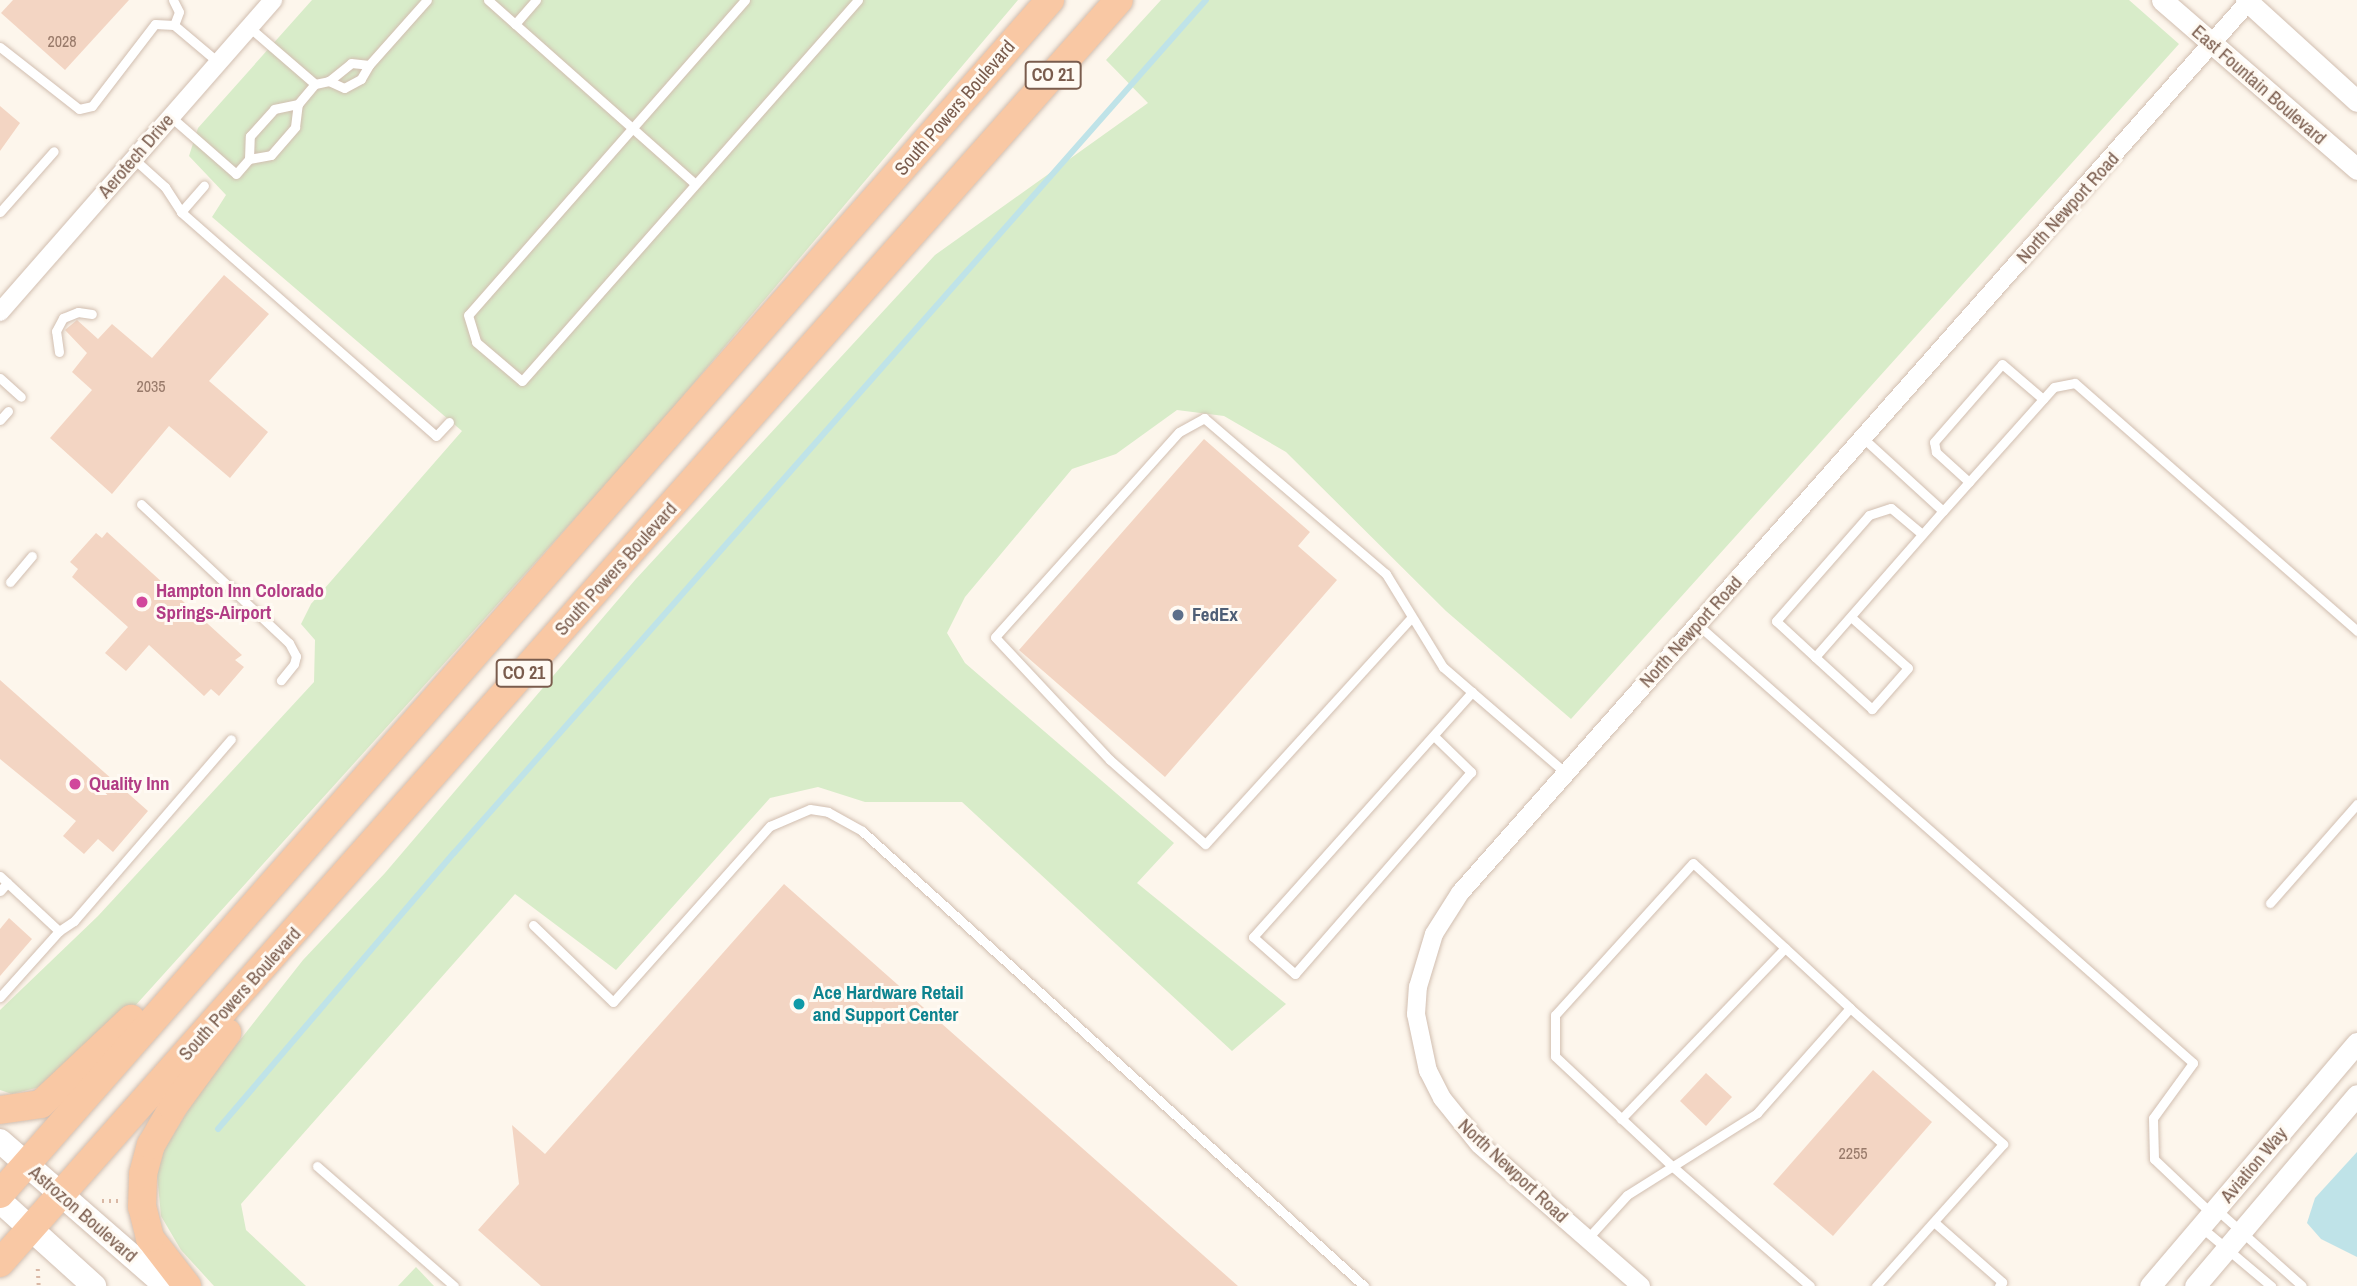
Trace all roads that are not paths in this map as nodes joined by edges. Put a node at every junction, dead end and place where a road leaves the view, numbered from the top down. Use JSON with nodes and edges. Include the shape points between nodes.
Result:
{"nodes":[{"id":1,"x":173,"y":0,"type":"edge"},
{"id":2,"x":273,"y":0,"type":"edge"},
{"id":3,"x":427,"y":0,"type":"edge"},
{"id":4,"x":488,"y":0,"type":"edge"},
{"id":5,"x":536,"y":0,"type":"edge"},
{"id":6,"x":745,"y":0,"type":"edge"},
{"id":7,"x":858,"y":0,"type":"edge"},
{"id":8,"x":1050,"y":0,"type":"edge"},
{"id":9,"x":1119,"y":0,"type":"edge"},
{"id":10,"x":2162,"y":0,"type":"edge"},
{"id":11,"x":2248,"y":1,"type":"edge"},
{"id":12,"x":515,"y":24,"type":"junction"},
{"id":13,"x":174,"y":25,"type":"junction"},
{"id":14,"x":249,"y":27,"type":"junction"},
{"id":15,"x":2213,"y":44,"type":"junction"},
{"id":16,"x":0,"y":47,"type":"edge"},
{"id":17,"x":218,"y":62,"type":"junction"},
{"id":18,"x":369,"y":65,"type":"junction"},
{"id":19,"x":329,"y":81,"type":"junction"},
{"id":20,"x":315,"y":84,"type":"junction"},
{"id":21,"x":2357,"y":100,"type":"edge"},
{"id":22,"x":298,"y":104,"type":"junction"},
{"id":23,"x":171,"y":117,"type":"junction"},
{"id":24,"x":632,"y":129,"type":"junction"},
{"id":25,"x":54,"y":151,"type":"dead end"},
{"id":26,"x":134,"y":159,"type":"junction"},
{"id":27,"x":249,"y":159,"type":"junction"},
{"id":28,"x":2357,"y":169,"type":"edge"},
{"id":29,"x":695,"y":184,"type":"junction"},
{"id":30,"x":204,"y":186,"type":"dead end"},
{"id":31,"x":0,"y":212,"type":"edge"},
{"id":32,"x":181,"y":212,"type":"junction"},
{"id":33,"x":0,"y":312,"type":"edge"},
{"id":34,"x":92,"y":314,"type":"dead end"},
{"id":35,"x":59,"y":352,"type":"dead end"},
{"id":36,"x":0,"y":379,"type":"edge"},
{"id":37,"x":21,"y":397,"type":"dead end"},
{"id":38,"x":2043,"y":399,"type":"junction"},
{"id":39,"x":8,"y":411,"type":"dead end"},
{"id":40,"x":0,"y":420,"type":"edge"},
{"id":41,"x":449,"y":422,"type":"dead end"},
{"id":42,"x":1863,"y":438,"type":"junction"},
{"id":43,"x":1969,"y":482,"type":"junction"},
{"id":44,"x":141,"y":504,"type":"dead end"},
{"id":45,"x":1943,"y":511,"type":"junction"},
{"id":46,"x":1922,"y":534,"type":"junction"},
{"id":47,"x":32,"y":556,"type":"dead end"},
{"id":48,"x":10,"y":582,"type":"dead end"},
{"id":49,"x":1851,"y":617,"type":"junction"},
{"id":50,"x":1410,"y":619,"type":"junction"},
{"id":51,"x":1698,"y":625,"type":"junction"},
{"id":52,"x":2357,"y":631,"type":"edge"},
{"id":53,"x":1815,"y":657,"type":"junction"},
{"id":54,"x":457,"y":673,"type":"junction"},
{"id":55,"x":281,"y":680,"type":"dead end"},
{"id":56,"x":1472,"y":692,"type":"junction"},
{"id":57,"x":1434,"y":736,"type":"junction"},
{"id":58,"x":230,"y":739,"type":"dead end"},
{"id":59,"x":1566,"y":773,"type":"junction"},
{"id":60,"x":2357,"y":804,"type":"edge"},
{"id":61,"x":372,"y":845,"type":"junction"},
{"id":62,"x":4,"y":880,"type":"edge"},
{"id":63,"x":0,"y":891,"type":"edge"},
{"id":64,"x":2270,"y":903,"type":"dead end"},
{"id":65,"x":533,"y":925,"type":"dead end"},
{"id":66,"x":59,"y":931,"type":"junction"},
{"id":67,"x":1785,"y":948,"type":"junction"},
{"id":68,"x":0,"y":997,"type":"edge"},
{"id":69,"x":1850,"y":1008,"type":"junction"},
{"id":70,"x":2357,"y":1043,"type":"edge"},
{"id":71,"x":2357,"y":1095,"type":"edge"},
{"id":72,"x":0,"y":1111,"type":"edge"},
{"id":73,"x":1622,"y":1119,"type":"junction"},
{"id":74,"x":0,"y":1142,"type":"edge"},
{"id":75,"x":26,"y":1164,"type":"junction"},
{"id":76,"x":317,"y":1166,"type":"dead end"},
{"id":77,"x":1673,"y":1167,"type":"junction"},
{"id":78,"x":0,"y":1194,"type":"edge"},
{"id":79,"x":60,"y":1195,"type":"junction"},
{"id":80,"x":0,"y":1200,"type":"edge"},
{"id":81,"x":2210,"y":1216,"type":"junction"},
{"id":82,"x":1934,"y":1222,"type":"junction"},
{"id":83,"x":30,"y":1230,"type":"junction"},
{"id":84,"x":2242,"y":1231,"type":"junction"},
{"id":85,"x":1587,"y":1239,"type":"junction"},
{"id":86,"x":2227,"y":1248,"type":"junction"},
{"id":87,"x":0,"y":1264,"type":"edge"},
{"id":88,"x":94,"y":1286,"type":"edge"},
{"id":89,"x":166,"y":1286,"type":"edge"},
{"id":90,"x":187,"y":1286,"type":"edge"},
{"id":91,"x":454,"y":1286,"type":"edge"},
{"id":92,"x":1364,"y":1286,"type":"edge"},
{"id":93,"x":1641,"y":1286,"type":"edge"},
{"id":94,"x":1810,"y":1286,"type":"edge"},
{"id":95,"x":1876,"y":1286,"type":"edge"},
{"id":96,"x":1999,"y":1286,"type":"edge"},
{"id":97,"x":2150,"y":1286,"type":"edge"},
{"id":98,"x":2195,"y":1286,"type":"edge"},
{"id":99,"x":2271,"y":1286,"type":"edge"},
{"id":100,"x":2302,"y":1286,"type":"edge"}],
"edges":[{"from":1,"to":13,"type":"lane","via":[[179,12]]},
{"from":2,"to":14,"type":"street","name":"Aerotech Drive"},
{"from":3,"to":18,"type":"lane"},
{"from":4,"to":12,"type":"lane"},
{"from":5,"to":12,"type":"lane"},
{"from":6,"to":24,"type":"lane"},
{"from":7,"to":29,"type":"lane"},
{"from":8,"to":54,"type":"highway","name":"South Powers Boulevard","number":"CO 21"},
{"from":9,"to":61,"type":"highway","name":"South Powers Boulevard","number":"CO 21"},
{"from":10,"to":15,"type":"street","name":"East Fountain Boulevard"},
{"from":11,"to":15,"type":"street","name":"North Newport Road"},
{"from":11,"to":21,"type":"street"},
{"from":12,"to":24,"type":"lane"},
{"from":13,"to":16,"type":"lane","via":[[155,24],[92,106],[79,108]]},
{"from":13,"to":17,"type":"lane"},
{"from":14,"to":17,"type":"street","name":"Aerotech Drive"},
{"from":14,"to":20,"type":"lane"},
{"from":15,"to":28,"type":"street","name":"East Fountain Boulevard"},
{"from":15,"to":42,"type":"street","name":"North Newport Road"},
{"from":17,"to":23,"type":"street","name":"Aerotech Drive"},
{"from":18,"to":19,"type":"lane","via":[[351,62]]},
{"from":18,"to":19,"type":"lane","via":[[361,79],[344,88]]},
{"from":19,"to":20,"type":"lane"},
{"from":20,"to":22,"type":"lane"},
{"from":22,"to":27,"type":"lane","via":[[295,127],[271,155]]},
{"from":22,"to":27,"type":"lane","via":[[274,109],[250,136]]},
{"from":23,"to":26,"type":"street","name":"Aerotech Drive"},
{"from":23,"to":27,"type":"lane","via":[[236,174]]},
{"from":24,"to":29,"type":"lane"},
{"from":24,"to":29,"type":"lane","via":[[468,315],[476,342],[522,381]]},
{"from":25,"to":31,"type":"lane"},
{"from":26,"to":32,"type":"lane","via":[[165,187]]},
{"from":26,"to":33,"type":"street","name":"Aerotech Drive"},
{"from":30,"to":32,"type":"lane"},
{"from":32,"to":41,"type":"lane","via":[[436,436]]},
{"from":34,"to":35,"type":"lane","via":[[78,312],[63,318],[56,331]]},
{"from":36,"to":37,"type":"lane"},
{"from":38,"to":43,"type":"lane"},
{"from":38,"to":43,"type":"lane","via":[[2002,364],[1934,442],[1936,452]]},
{"from":38,"to":52,"type":"lane","via":[[2054,387],[2075,383]]},
{"from":39,"to":40,"type":"lane"},
{"from":42,"to":45,"type":"lane"},
{"from":42,"to":51,"type":"street","name":"North Newport Road"},
{"from":43,"to":45,"type":"lane"},
{"from":44,"to":55,"type":"lane","via":[[289,643],[296,656]]},
{"from":45,"to":46,"type":"lane"},
{"from":46,"to":49,"type":"lane"},
{"from":46,"to":53,"type":"lane","via":[[1891,508],[1869,515],[1776,621]]},
{"from":47,"to":48,"type":"lane"},
{"from":49,"to":53,"type":"lane"},
{"from":49,"to":53,"type":"lane","via":[[1908,668],[1872,709]]},
{"from":50,"to":50,"type":"lane","via":[[1386,574],[1204,418],[1179,432],[995,637],[1110,760],[1206,844]]},
{"from":50,"to":56,"type":"lane","via":[[1443,667]]},
{"from":51,"to":59,"type":"street","name":"North Newport Road"},
{"from":51,"to":81,"type":"lane","via":[[2193,1063],[2153,1118],[2154,1159]]},
{"from":54,"to":72,"type":"highway","via":[[197,952],[61,1090],[41,1104]]},
{"from":54,"to":75,"type":"highway","name":"South Powers Boulevard","number":"CO 21"},
{"from":56,"to":57,"type":"lane"},
{"from":56,"to":59,"type":"lane"},
{"from":57,"to":57,"type":"lane","via":[[1253,937],[1295,974],[1471,772]]},
{"from":58,"to":66,"type":"lane","via":[[74,921]]},
{"from":59,"to":85,"type":"street","name":"North Newport Road","via":[[1446,912],[1424,960],[1416,1014],[1428,1071],[1458,1122]]},
{"from":60,"to":64,"type":"lane"},
{"from":61,"to":79,"type":"highway","name":"South Powers Boulevard","number":"CO 21"},
{"from":61,"to":90,"type":"highway","via":[[199,1070],[151,1145],[142,1207],[150,1238]]},
{"from":62,"to":63,"type":"lane"},
{"from":62,"to":66,"type":"lane"},
{"from":65,"to":92,"type":"lane","via":[[613,1002],[769,826],[810,809],[828,812],[862,831]]},
{"from":66,"to":68,"type":"lane"},
{"from":67,"to":69,"type":"lane"},
{"from":67,"to":73,"type":"lane"},
{"from":67,"to":73,"type":"lane","via":[[1693,863],[1555,1016],[1555,1056]]},
{"from":69,"to":77,"type":"lane","via":[[1757,1113]]},
{"from":69,"to":82,"type":"lane","via":[[2003,1144]]},
{"from":70,"to":81,"type":"street","name":"Aviation Way"},
{"from":71,"to":84,"type":"street","name":"Aviation Way"},
{"from":73,"to":77,"type":"lane"},
{"from":74,"to":75,"type":"main road","name":"Astrozon Boulevard"},
{"from":75,"to":78,"type":"highway","name":"South Powers Boulevard","number":"CO 21"},
{"from":75,"to":79,"type":"main road","name":"Astrozon Boulevard"},
{"from":76,"to":91,"type":"lane"},
{"from":77,"to":85,"type":"lane","via":[[1627,1195]]},
{"from":77,"to":94,"type":"lane"},
{"from":79,"to":83,"type":"highway","name":"South Powers Boulevard","number":"CO 21"},
{"from":79,"to":89,"type":"main road","name":"Astrozon Boulevard"},
{"from":80,"to":83,"type":"main road"},
{"from":81,"to":84,"type":"lane"},
{"from":81,"to":86,"type":"lane"},
{"from":81,"to":97,"type":"street","name":"Aviation Way"},
{"from":82,"to":95,"type":"lane"},
{"from":82,"to":96,"type":"lane","via":[[2003,1282]]},
{"from":83,"to":87,"type":"highway","name":"South Powers Boulevard","number":"CO 21"},
{"from":83,"to":88,"type":"main road"},
{"from":84,"to":86,"type":"street","name":"Aviation Way"},
{"from":84,"to":100,"type":"lane"},
{"from":85,"to":93,"type":"street","name":"North Newport Road"},
{"from":86,"to":98,"type":"street","name":"Aviation Way"},
{"from":86,"to":99,"type":"lane"}]}
